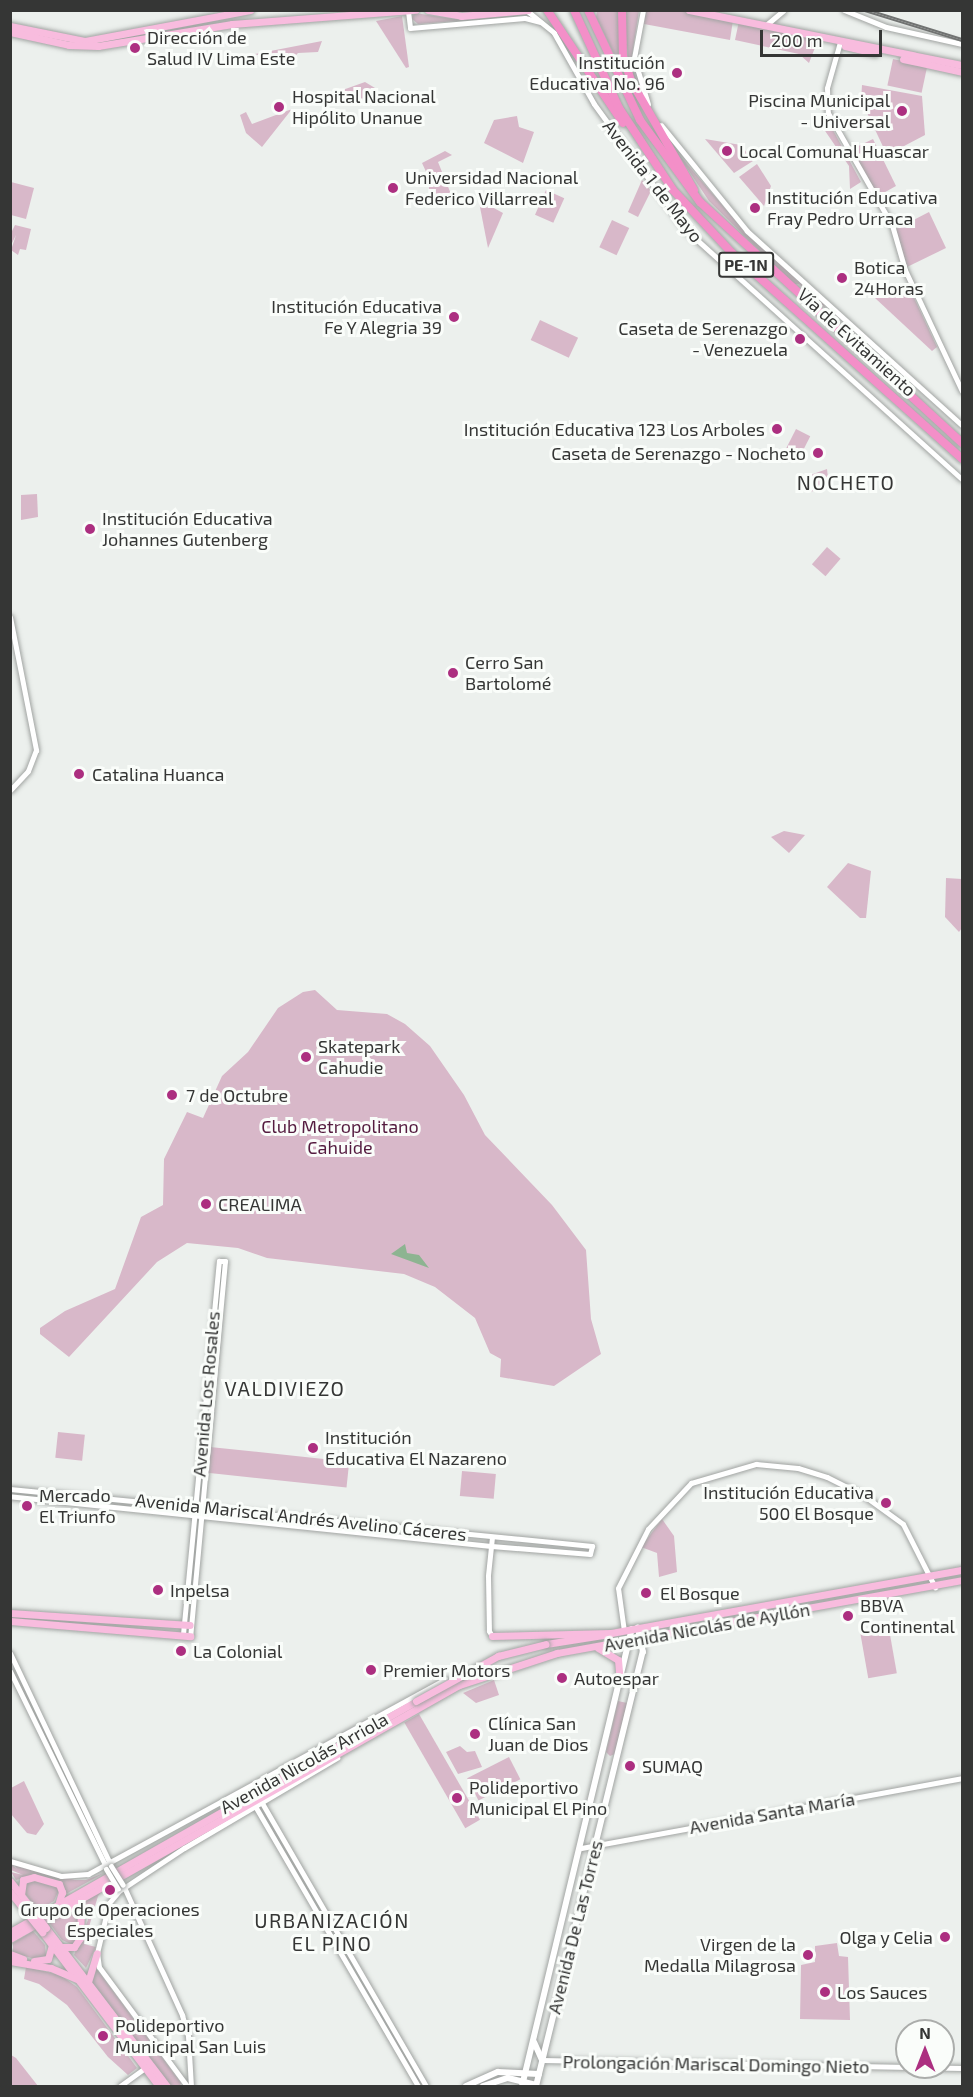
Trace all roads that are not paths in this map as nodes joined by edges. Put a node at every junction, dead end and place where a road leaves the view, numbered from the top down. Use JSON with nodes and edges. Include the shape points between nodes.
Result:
{"nodes":[{"id":1,"x":250,"y":10,"type":"edge"},
{"id":2,"x":415,"y":10,"type":"edge"},
{"id":3,"x":428,"y":10,"type":"edge"},
{"id":4,"x":547,"y":10,"type":"edge"},
{"id":5,"x":573,"y":10,"type":"edge"},
{"id":6,"x":588,"y":10,"type":"edge"},
{"id":7,"x":622,"y":10,"type":"edge"},
{"id":8,"x":643,"y":10,"type":"edge"},
{"id":9,"x":689,"y":10,"type":"edge"},
{"id":10,"x":784,"y":10,"type":"edge"},
{"id":11,"x":844,"y":10,"type":"edge"},
{"id":12,"x":408,"y":11,"type":"edge"},
{"id":13,"x":527,"y":11,"type":"edge"},
{"id":14,"x":766,"y":25,"type":"junction"},
{"id":15,"x":10,"y":26,"type":"edge"},
{"id":16,"x":10,"y":32,"type":"edge"},
{"id":17,"x":554,"y":33,"type":"junction"},
{"id":18,"x":840,"y":42,"type":"junction"},
{"id":19,"x":963,"y":44,"type":"edge"},
{"id":20,"x":963,"y":65,"type":"edge"},
{"id":21,"x":963,"y":72,"type":"edge"},
{"id":22,"x":634,"y":134,"type":"junction"},
{"id":23,"x":700,"y":202,"type":"junction"},
{"id":24,"x":963,"y":391,"type":"edge"},
{"id":25,"x":963,"y":425,"type":"edge"},
{"id":26,"x":963,"y":443,"type":"edge"},
{"id":27,"x":963,"y":459,"type":"edge"},
{"id":28,"x":963,"y":479,"type":"edge"},
{"id":29,"x":10,"y":617,"type":"edge"},
{"id":30,"x":12,"y":634,"type":"edge"},
{"id":31,"x":10,"y":790,"type":"edge"},
{"id":32,"x":222,"y":1261,"type":"dead end"},
{"id":33,"x":10,"y":1489,"type":"edge"},
{"id":34,"x":10,"y":1496,"type":"edge"},
{"id":35,"x":198,"y":1506,"type":"junction"},
{"id":36,"x":197,"y":1514,"type":"junction"},
{"id":37,"x":492,"y":1537,"type":"junction"},
{"id":38,"x":563,"y":1543,"type":"junction"},
{"id":39,"x":491,"y":1546,"type":"junction"},
{"id":40,"x":562,"y":1551,"type":"junction"},
{"id":41,"x":963,"y":1569,"type":"edge"},
{"id":42,"x":931,"y":1577,"type":"junction"},
{"id":43,"x":963,"y":1580,"type":"edge"},
{"id":44,"x":935,"y":1587,"type":"junction"},
{"id":45,"x":10,"y":1613,"type":"edge"},
{"id":46,"x":10,"y":1621,"type":"edge"},
{"id":47,"x":187,"y":1625,"type":"junction"},
{"id":48,"x":635,"y":1629,"type":"junction"},
{"id":49,"x":624,"y":1631,"type":"junction"},
{"id":50,"x":611,"y":1633,"type":"junction"},
{"id":51,"x":186,"y":1635,"type":"joint"},
{"id":52,"x":492,"y":1636,"type":"joint"},
{"id":53,"x":641,"y":1640,"type":"junction"},
{"id":54,"x":630,"y":1641,"type":"junction"},
{"id":55,"x":596,"y":1647,"type":"junction"},
{"id":56,"x":10,"y":1653,"type":"edge"},
{"id":57,"x":10,"y":1671,"type":"edge"},
{"id":58,"x":445,"y":1679,"type":"joint"},
{"id":59,"x":620,"y":1682,"type":"junction"},
{"id":60,"x":455,"y":1687,"type":"junction"},
{"id":61,"x":27,"y":1689,"type":"junction"},
{"id":62,"x":20,"y":1692,"type":"junction"},
{"id":63,"x":617,"y":1696,"type":"junction"},
{"id":64,"x":631,"y":1700,"type":"junction"},
{"id":65,"x":398,"y":1703,"type":"junction"},
{"id":66,"x":375,"y":1731,"type":"junction"},
{"id":67,"x":340,"y":1743,"type":"junction"},
{"id":68,"x":300,"y":1765,"type":"junction"},
{"id":69,"x":281,"y":1769,"type":"junction"},
{"id":70,"x":963,"y":1778,"type":"edge"},
{"id":71,"x":262,"y":1803,"type":"junction"},
{"id":72,"x":255,"y":1806,"type":"junction"},
{"id":73,"x":268,"y":1820,"type":"junction"},
{"id":74,"x":595,"y":1846,"type":"junction"},
{"id":75,"x":581,"y":1848,"type":"junction"},
{"id":76,"x":10,"y":1861,"type":"edge"},
{"id":77,"x":108,"y":1866,"type":"junction"},
{"id":78,"x":10,"y":1881,"type":"edge"},
{"id":79,"x":121,"y":1889,"type":"junction"},
{"id":80,"x":11,"y":1892,"type":"edge"},
{"id":81,"x":21,"y":1895,"type":"junction"},
{"id":82,"x":58,"y":1903,"type":"junction"},
{"id":83,"x":67,"y":1906,"type":"junction"},
{"id":84,"x":28,"y":1910,"type":"junction"},
{"id":85,"x":324,"y":1918,"type":"junction"},
{"id":86,"x":44,"y":1930,"type":"junction"},
{"id":87,"x":10,"y":1932,"type":"edge"},
{"id":88,"x":11,"y":1939,"type":"edge"},
{"id":89,"x":52,"y":1945,"type":"junction"},
{"id":90,"x":557,"y":1946,"type":"junction"},
{"id":91,"x":60,"y":1947,"type":"junction"},
{"id":92,"x":570,"y":1949,"type":"junction"},
{"id":93,"x":98,"y":1953,"type":"junction"},
{"id":94,"x":10,"y":1954,"type":"edge"},
{"id":95,"x":10,"y":1961,"type":"edge"},
{"id":96,"x":355,"y":1963,"type":"junction"},
{"id":97,"x":349,"y":1967,"type":"junction"},
{"id":98,"x":84,"y":1982,"type":"junction"},
{"id":99,"x":533,"y":2040,"type":"junction"},
{"id":100,"x":542,"y":2060,"type":"junction"},
{"id":101,"x":190,"y":2064,"type":"junction"},
{"id":102,"x":148,"y":2066,"type":"junction"},
{"id":103,"x":963,"y":2068,"type":"edge"},
{"id":104,"x":177,"y":2072,"type":"junction"},
{"id":105,"x":525,"y":2073,"type":"junction"},
{"id":106,"x":539,"y":2074,"type":"junction"},
{"id":107,"x":416,"y":2077,"type":"junction"},
{"id":108,"x":522,"y":2084,"type":"edge"},
{"id":109,"x":120,"y":2086,"type":"edge"},
{"id":110,"x":159,"y":2086,"type":"edge"},
{"id":111,"x":167,"y":2086,"type":"edge"},
{"id":112,"x":189,"y":2086,"type":"edge"},
{"id":113,"x":418,"y":2086,"type":"edge"},
{"id":114,"x":426,"y":2086,"type":"edge"},
{"id":115,"x":466,"y":2086,"type":"edge"},
{"id":116,"x":483,"y":2086,"type":"edge"},
{"id":117,"x":536,"y":2086,"type":"edge"}],
"edges":[{"from":1,"to":15,"type":"main road","via":[[85,41]]},
{"from":2,"to":12,"type":"main road"},
{"from":3,"to":13,"type":"main road","via":[[461,16]]},
{"from":4,"to":22,"type":"highway","via":[[616,115]]},
{"from":5,"to":22,"type":"highway","name":"Vía de Evitamiento","number":"PE-1N","via":[[602,76]]},
{"from":6,"to":23,"type":"highway","name":"Vía de Evitamiento","number":"PE-1N","via":[[607,57],[644,125]]},
{"from":7,"to":23,"type":"highway","via":[[623,56],[631,81]]},
{"from":8,"to":25,"type":"street","via":[[634,66],[650,106],[687,161],[747,231]]},
{"from":9,"to":14,"type":"main road"},
{"from":10,"to":14,"type":"street"},
{"from":11,"to":19,"type":"street","via":[[886,27]]},
{"from":12,"to":16,"type":"main road","via":[[232,24],[98,46],[69,45]]},
{"from":12,"to":17,"type":"street","via":[[410,27],[525,18],[538,21]]},
{"from":13,"to":17,"type":"street","name":"Avenida 1 de Mayo"},
{"from":14,"to":18,"type":"main road"},
{"from":17,"to":28,"type":"street","name":"Avenida 1 de Mayo","via":[[594,104],[685,229]]},
{"from":18,"to":20,"type":"main road"},
{"from":18,"to":21,"type":"main road"},
{"from":18,"to":24,"type":"street","via":[[827,88],[828,113],[892,225],[900,255],[941,351]]},
{"from":22,"to":27,"type":"highway","name":"Vía de Evitamiento","number":"PE-1N","via":[[673,190],[710,232]]},
{"from":23,"to":26,"type":"highway","name":"Vía de Evitamiento","number":"PE-1N"},
{"from":29,"to":30,"type":"street"},
{"from":30,"to":31,"type":"street","via":[[36,750],[34,762]]},
{"from":32,"to":35,"type":"street","name":"Avenida Los Rosales"},
{"from":33,"to":35,"type":"street","name":"Avenida Mariscal Andrés Avelino Cáceres"},
{"from":34,"to":36,"type":"street","name":"Avenida Mariscal Andrés Avelino Cáceres"},
{"from":35,"to":36,"type":"street","name":"Avenida Los Rosales"},
{"from":35,"to":37,"type":"street","name":"Avenida Mariscal Andrés Avelino Cáceres"},
{"from":36,"to":39,"type":"street","name":"Avenida Mariscal Andrés Avelino Cáceres"},
{"from":36,"to":47,"type":"street","name":"Avenida Los Rosales"},
{"from":37,"to":38,"type":"street","name":"Avenida Mariscal Andrés Avelino Cáceres"},
{"from":37,"to":39,"type":"street"},
{"from":38,"to":40,"type":"street"},
{"from":38,"to":40,"type":"street","name":"Avenida Mariscal Andrés Avelino Cáceres","via":[[592,1546],[590,1554]]},
{"from":39,"to":40,"type":"street","name":"Avenida Mariscal Andrés Avelino Cáceres"},
{"from":39,"to":52,"type":"street","via":[[488,1623]]},
{"from":41,"to":42,"type":"main road","name":"Avenida Nicolás de Ayllón"},
{"from":42,"to":44,"type":"street"},
{"from":42,"to":48,"type":"main road","name":"Avenida Nicolás de Ayllón"},
{"from":42,"to":49,"type":"street","via":[[903,1524],[846,1485],[779,1464],[738,1467],[691,1483],[648,1529],[618,1588]]},
{"from":43,"to":44,"type":"main road","name":"Avenida Nicolás de Ayllón"},
{"from":44,"to":53,"type":"main road","name":"Avenida Nicolás de Ayllón"},
{"from":45,"to":47,"type":"main road"},
{"from":46,"to":51,"type":"main road"},
{"from":47,"to":51,"type":"street","name":"Avenida Los Rosales"},
{"from":48,"to":49,"type":"main road","name":"Avenida Nicolás de Ayllón"},
{"from":48,"to":53,"type":"main road","name":"Avenida De Las Torres"},
{"from":48,"to":54,"type":"main road","name":"Avenida De Las Torres"},
{"from":49,"to":50,"type":"main road","name":"Avenida Nicolás de Ayllón"},
{"from":50,"to":52,"type":"main road","name":"Avenida Nicolás de Ayllón"},
{"from":50,"to":67,"type":"main road","name":"Avenida Nicolás Arriola","bridge":true,"via":[[498,1656]]},
{"from":53,"to":54,"type":"main road","name":"Avenida Nicolás de Ayllón"},
{"from":53,"to":64,"type":"main road","name":"Avenida De Las Torres","via":[[643,1652]]},
{"from":54,"to":55,"type":"main road","name":"Avenida Nicolás de Ayllón"},
{"from":54,"to":59,"type":"main road","name":"Avenida De Las Torres"},
{"from":55,"to":59,"type":"main road","via":[[618,1660]]},
{"from":55,"to":60,"type":"main road","name":"Avenida Nicolás de Ayllón","via":[[557,1653]]},
{"from":56,"to":61,"type":"street"},
{"from":57,"to":62,"type":"street"},
{"from":58,"to":60,"type":"main road","via":[[451,1679]]},
{"from":58,"to":65,"type":"street"},
{"from":59,"to":63,"type":"main road","name":"Avenida De Las Torres"},
{"from":60,"to":66,"type":"main road","name":"Avenida Nicolás Arriola"},
{"from":61,"to":62,"type":"street"},
{"from":61,"to":77,"type":"street"},
{"from":62,"to":77,"type":"street"},
{"from":63,"to":64,"type":"main road"},
{"from":63,"to":75,"type":"main road","name":"Avenida De Las Torres"},
{"from":64,"to":74,"type":"main road","name":"Avenida De Las Torres"},
{"from":65,"to":67,"type":"main road"},
{"from":65,"to":69,"type":"street"},
{"from":66,"to":71,"type":"street"},
{"from":66,"to":83,"type":"main road","name":"Avenida Nicolás Arriola"},
{"from":67,"to":68,"type":"main road","name":"Avenida Nicolás Arriola"},
{"from":68,"to":69,"type":"main road"},
{"from":68,"to":82,"type":"main road","name":"Avenida Nicolás Arriola"},
{"from":69,"to":77,"type":"street"},
{"from":70,"to":74,"type":"street","name":"Avenida Santa María"},
{"from":71,"to":72,"type":"street"},
{"from":71,"to":73,"type":"street"},
{"from":72,"to":73,"type":"street"},
{"from":72,"to":79,"type":"street"},
{"from":73,"to":85,"type":"street"},
{"from":74,"to":75,"type":"street","name":"Avenida Santa María"},
{"from":74,"to":92,"type":"main road","name":"Avenida De Las Torres"},
{"from":75,"to":90,"type":"main road","name":"Avenida De Las Torres"},
{"from":76,"to":77,"type":"street","via":[[35,1871],[76,1878]]},
{"from":77,"to":79,"type":"street","bridge":true},
{"from":78,"to":81,"type":"main road"},
{"from":79,"to":93,"type":"street","via":[[106,1910]]},
{"from":79,"to":101,"type":"street","via":[[182,2015]]},
{"from":80,"to":84,"type":"main road"},
{"from":81,"to":82,"type":"main road","via":[[23,1880],[34,1877],[60,1886]]},
{"from":81,"to":84,"type":"main road"},
{"from":82,"to":87,"type":"main road","name":"Avenida Nicolás Arriola"},
{"from":83,"to":88,"type":"main road","name":"Avenida Nicolás Arriola"},
{"from":83,"to":91,"type":"main road","via":[[81,1912],[80,1938],[74,1947]]},
{"from":84,"to":86,"type":"main road","bridge":true},
{"from":85,"to":96,"type":"street"},
{"from":85,"to":97,"type":"street"},
{"from":86,"to":89,"type":"main road"},
{"from":86,"to":91,"type":"main road"},
{"from":89,"to":94,"type":"main road","via":[[51,1956],[43,1961]]},
{"from":89,"to":98,"type":"main road"},
{"from":90,"to":92,"type":"main road"},
{"from":90,"to":99,"type":"main road","name":"Avenida De Las Torres"},
{"from":91,"to":98,"type":"main road"},
{"from":92,"to":100,"type":"main road","name":"Avenida De Las Torres"},
{"from":93,"to":98,"type":"main road"},
{"from":93,"to":104,"type":"street","via":[[99,1967]]},
{"from":95,"to":98,"type":"main road","via":[[56,1970]]},
{"from":96,"to":97,"type":"street"},
{"from":96,"to":107,"type":"street"},
{"from":97,"to":107,"type":"street"},
{"from":98,"to":102,"type":"main road"},
{"from":99,"to":100,"type":"main road"},
{"from":99,"to":105,"type":"main road","name":"Avenida De Las Torres"},
{"from":100,"to":103,"type":"street","name":"Prolongación Mariscal Domingo Nieto"},
{"from":100,"to":106,"type":"main road","name":"Avenida De Las Torres"},
{"from":101,"to":104,"type":"street"},
{"from":101,"to":112,"type":"street"},
{"from":102,"to":109,"type":"street"},
{"from":102,"to":110,"type":"main road"},
{"from":102,"to":111,"type":"main road"},
{"from":104,"to":112,"type":"street"},
{"from":105,"to":106,"type":"main road"},
{"from":105,"to":108,"type":"main road","name":"Avenida De Las Torres"},
{"from":105,"to":115,"type":"main road","via":[[498,2072]]},
{"from":106,"to":117,"type":"main road","name":"Avenida De Las Torres"},
{"from":107,"to":113,"type":"street"},
{"from":107,"to":114,"type":"street"},
{"from":108,"to":116,"type":"main road","via":[[499,2079]]},
{"from":108,"to":117,"type":"main road"}]}
